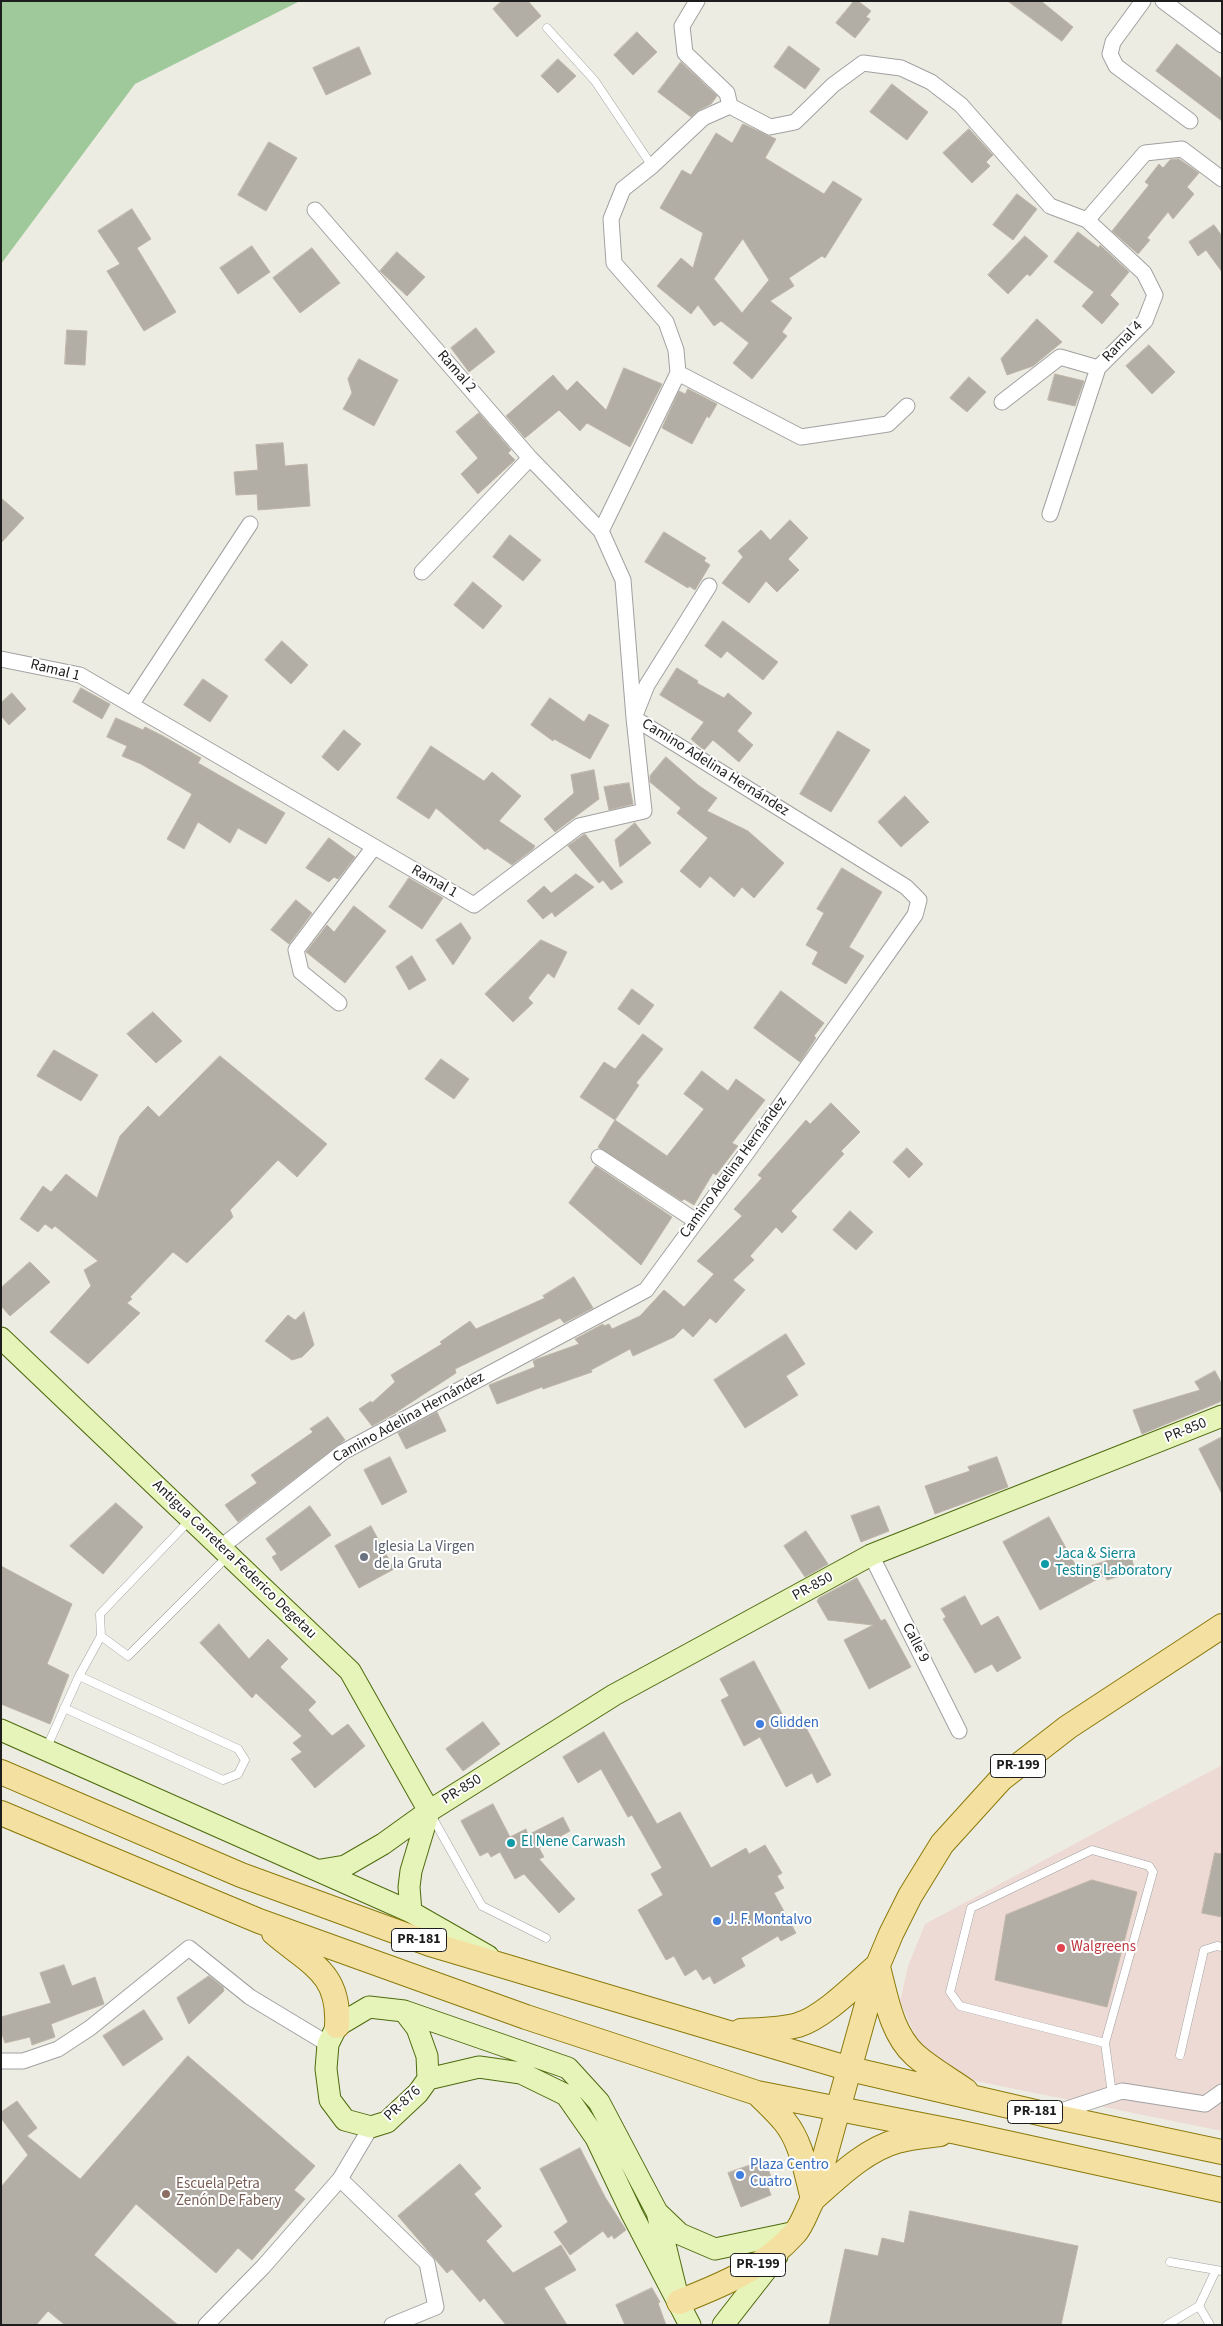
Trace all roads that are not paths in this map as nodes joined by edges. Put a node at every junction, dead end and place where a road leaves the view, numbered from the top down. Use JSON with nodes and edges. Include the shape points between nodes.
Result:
{"nodes":[{"id":1,"x":697,"y":1,"type":"edge"},
{"id":2,"x":1143,"y":1,"type":"edge"},
{"id":3,"x":1163,"y":1,"type":"edge"},
{"id":4,"x":547,"y":28,"type":"dead end"},
{"id":5,"x":1222,"y":45,"type":"edge"},
{"id":6,"x":730,"y":106,"type":"junction"},
{"id":7,"x":1190,"y":122,"type":"dead end"},
{"id":8,"x":652,"y":166,"type":"junction"},
{"id":9,"x":1222,"y":179,"type":"edge"},
{"id":10,"x":315,"y":210,"type":"dead end"},
{"id":11,"x":1087,"y":220,"type":"junction"},
{"id":12,"x":1098,"y":368,"type":"junction"},
{"id":13,"x":678,"y":373,"type":"junction"},
{"id":14,"x":1002,"y":402,"type":"dead end"},
{"id":15,"x":907,"y":406,"type":"dead end"},
{"id":16,"x":530,"y":458,"type":"junction"},
{"id":17,"x":1050,"y":514,"type":"dead end"},
{"id":18,"x":250,"y":524,"type":"dead end"},
{"id":19,"x":601,"y":531,"type":"junction"},
{"id":20,"x":422,"y":572,"type":"dead end"},
{"id":21,"x":709,"y":586,"type":"dead end"},
{"id":22,"x":1,"y":659,"type":"edge"},
{"id":23,"x":131,"y":705,"type":"junction"},
{"id":24,"x":634,"y":718,"type":"junction"},
{"id":25,"x":374,"y":846,"type":"junction"},
{"id":26,"x":339,"y":1003,"type":"dead end"},
{"id":27,"x":599,"y":1157,"type":"dead end"},
{"id":28,"x":696,"y":1221,"type":"junction"},
{"id":29,"x":1,"y":1338,"type":"edge"},
{"id":30,"x":1222,"y":1416,"type":"edge"},
{"id":31,"x":192,"y":1519,"type":"junction"},
{"id":32,"x":225,"y":1551,"type":"junction"},
{"id":33,"x":871,"y":1555,"type":"junction"},
{"id":34,"x":1222,"y":1626,"type":"edge"},
{"id":35,"x":101,"y":1636,"type":"junction"},
{"id":36,"x":80,"y":1676,"type":"junction"},
{"id":37,"x":64,"y":1708,"type":"junction"},
{"id":38,"x":1,"y":1730,"type":"edge"},
{"id":39,"x":959,"y":1730,"type":"dead end"},
{"id":40,"x":46,"y":1750,"type":"junction"},
{"id":41,"x":1,"y":1772,"type":"edge"},
{"id":42,"x":429,"y":1811,"type":"junction"},
{"id":43,"x":1,"y":1813,"type":"edge"},
{"id":44,"x":320,"y":1870,"type":"junction"},
{"id":45,"x":411,"y":1912,"type":"junction"},
{"id":46,"x":259,"y":1921,"type":"junction"},
{"id":47,"x":546,"y":1938,"type":"dead end"},
{"id":48,"x":1222,"y":1947,"type":"edge"},
{"id":49,"x":878,"y":1965,"type":"junction"},
{"id":50,"x":510,"y":1968,"type":"junction"},
{"id":51,"x":404,"y":2011,"type":"junction"},
{"id":52,"x":725,"y":2032,"type":"junction"},
{"id":53,"x":332,"y":2035,"type":"junction"},
{"id":54,"x":1105,"y":2044,"type":"junction"},
{"id":55,"x":1180,"y":2055,"type":"dead end"},
{"id":56,"x":1,"y":2061,"type":"edge"},
{"id":57,"x":850,"y":2069,"type":"junction"},
{"id":58,"x":428,"y":2079,"type":"junction"},
{"id":59,"x":1222,"y":2092,"type":"edge"},
{"id":60,"x":757,"y":2093,"type":"junction"},
{"id":61,"x":1112,"y":2094,"type":"junction"},
{"id":62,"x":977,"y":2098,"type":"junction"},
{"id":63,"x":839,"y":2109,"type":"junction"},
{"id":64,"x":1048,"y":2115,"type":"junction"},
{"id":65,"x":371,"y":2127,"type":"junction"},
{"id":66,"x":957,"y":2132,"type":"junction"},
{"id":67,"x":1222,"y":2152,"type":"edge"},
{"id":68,"x":340,"y":2179,"type":"junction"},
{"id":69,"x":1222,"y":2190,"type":"edge"},
{"id":70,"x":813,"y":2199,"type":"junction"},
{"id":71,"x":657,"y":2212,"type":"junction"},
{"id":72,"x":796,"y":2232,"type":"junction"},
{"id":73,"x":1170,"y":2262,"type":"dead end"},
{"id":74,"x":1219,"y":2271,"type":"edge"},
{"id":75,"x":680,"y":2302,"type":"junction"},
{"id":76,"x":1199,"y":2306,"type":"junction"},
{"id":77,"x":206,"y":2325,"type":"edge"},
{"id":78,"x":392,"y":2325,"type":"edge"},
{"id":79,"x":690,"y":2325,"type":"edge"},
{"id":80,"x":723,"y":2325,"type":"edge"},
{"id":81,"x":1167,"y":2325,"type":"edge"},
{"id":82,"x":1210,"y":2325,"type":"edge"}],
"edges":[{"from":1,"to":6,"type":"street","via":[[682,26],[685,53],[728,93]]},
{"from":2,"to":7,"type":"street","via":[[1113,42],[1110,54],[1116,66]]},
{"from":3,"to":5,"type":"street"},
{"from":4,"to":8,"type":"lane","via":[[595,81]]},
{"from":6,"to":8,"type":"street","via":[[703,118]]},
{"from":6,"to":11,"type":"street","via":[[770,127],[795,122],[862,63],[901,68],[931,82],[961,105],[1050,206]]},
{"from":8,"to":13,"type":"street","via":[[623,190],[611,219],[614,263],[666,322],[676,350]]},
{"from":9,"to":11,"type":"street","via":[[1182,149],[1145,153]]},
{"from":10,"to":16,"type":"street","name":"Ramal 2"},
{"from":11,"to":12,"type":"street","name":"Ramal 4","via":[[1144,273],[1155,295],[1145,321]]},
{"from":12,"to":14,"type":"street","via":[[1060,357]]},
{"from":12,"to":17,"type":"street","name":"Ramal 4"},
{"from":13,"to":15,"type":"street","via":[[800,437],[888,424]]},
{"from":13,"to":19,"type":"street"},
{"from":16,"to":19,"type":"street","name":"Ramal 2"},
{"from":16,"to":20,"type":"street"},
{"from":18,"to":23,"type":"street"},
{"from":19,"to":24,"type":"street","name":"Camino Adelina Hernández","via":[[624,580]]},
{"from":21,"to":24,"type":"street","name":"Ramal 1","via":[[647,685]]},
{"from":22,"to":23,"type":"street","name":"Ramal 1","via":[[80,675]]},
{"from":23,"to":25,"type":"street","name":"Ramal 1"},
{"from":24,"to":25,"type":"street","name":"Ramal 1","via":[[644,811],[579,826],[474,905]]},
{"from":24,"to":28,"type":"street","name":"Camino Adelina Hernández","via":[[906,887],[919,900],[915,915]]},
{"from":25,"to":26,"type":"street","via":[[296,950],[301,972]]},
{"from":27,"to":28,"type":"street"},
{"from":28,"to":32,"type":"street","name":"Camino Adelina Hernández","via":[[646,1290],[344,1452]]},
{"from":29,"to":31,"type":"street","name":"Antigua Carretera Federico Degetau"},
{"from":30,"to":33,"type":"street","name":"PR-850","number":"PR-850"},
{"from":31,"to":32,"type":"street","name":"Antigua Carretera Federico Degetau"},
{"from":31,"to":35,"type":"lane","via":[[100,1614]]},
{"from":32,"to":35,"type":"lane","via":[[128,1656]]},
{"from":32,"to":42,"type":"street","name":"Antigua Carretera Federico Degetau","via":[[350,1671]]},
{"from":33,"to":39,"type":"street","name":"Calle 9"},
{"from":33,"to":42,"type":"street","name":"PR-850","number":"PR-850","via":[[614,1695]]},
{"from":34,"to":49,"type":"main road","number":"PR-199","via":[[1068,1727],[1000,1779],[942,1844],[910,1896]]},
{"from":35,"to":36,"type":"lane"},
{"from":36,"to":37,"type":"lane"},
{"from":36,"to":37,"type":"lane","via":[[238,1748],[245,1760],[238,1774],[223,1780]]},
{"from":37,"to":40,"type":"lane"},
{"from":38,"to":40,"type":"street"},
{"from":40,"to":44,"type":"street"},
{"from":41,"to":50,"type":"main road","number":"PR-181","via":[[241,1874],[430,1944]]},
{"from":42,"to":44,"type":"street","name":"PR-850","via":[[345,1866]]},
{"from":42,"to":45,"type":"street","via":[[411,1871]]},
{"from":42,"to":47,"type":"lane","via":[[482,1906]]},
{"from":43,"to":46,"type":"main road","number":"PR-181"},
{"from":44,"to":45,"type":"street"},
{"from":45,"to":50,"type":"street"},
{"from":46,"to":53,"type":"main road","via":[[330,1981],[338,2006]]},
{"from":46,"to":60,"type":"main road","number":"PR-181","via":[[526,2017]]},
{"from":48,"to":55,"type":"lane","via":[[1204,1950]]},
{"from":49,"to":52,"type":"main road","via":[[822,2014],[810,2020],[785,2028]]},
{"from":49,"to":57,"type":"main road","number":"PR-199"},
{"from":49,"to":62,"type":"main road","via":[[892,2019],[901,2038],[913,2054]]},
{"from":50,"to":52,"type":"main road","number":"PR-181"},
{"from":51,"to":53,"type":"street","number":"PR-876","via":[[369,2007]]},
{"from":51,"to":58,"type":"street","name":"PR-876","number":"PR-876","via":[[417,2028],[427,2056]]},
{"from":51,"to":71,"type":"street","number":"PR-876","via":[[568,2068],[599,2102]]},
{"from":52,"to":57,"type":"main road","number":"PR-181"},
{"from":53,"to":56,"type":"street","via":[[250,1997],[189,1948],[90,2028],[58,2049],[24,2060]]},
{"from":53,"to":65,"type":"street","name":"PR-876","number":"PR-876","via":[[326,2069],[330,2100],[345,2120]]},
{"from":54,"to":54,"type":"lane","via":[[1153,1872],[1148,1866],[1092,1850],[971,1908],[950,1992],[960,2006]]},
{"from":54,"to":61,"type":"lane"},
{"from":57,"to":62,"type":"main road","number":"PR-181"},
{"from":57,"to":63,"type":"main road","number":"PR-199"},
{"from":58,"to":65,"type":"street","name":"PR-876","number":"PR-876","via":[[387,2122]]},
{"from":58,"to":75,"type":"street","number":"PR-876","via":[[479,2067],[521,2073],[566,2095],[596,2138],[632,2214]]},
{"from":59,"to":61,"type":"street","via":[[1204,2104],[1122,2091]]},
{"from":60,"to":63,"type":"main road","number":"PR-181"},
{"from":60,"to":70,"type":"main road","via":[[786,2123],[794,2137],[801,2151]]},
{"from":61,"to":64,"type":"street"},
{"from":62,"to":64,"type":"main road","number":"PR-181"},
{"from":63,"to":66,"type":"main road","number":"PR-181"},
{"from":63,"to":70,"type":"main road","number":"PR-199"},
{"from":64,"to":67,"type":"main road","number":"PR-181"},
{"from":65,"to":68,"type":"street"},
{"from":66,"to":69,"type":"main road","number":"PR-181"},
{"from":66,"to":70,"type":"main road","via":[[897,2141],[881,2147]]},
{"from":68,"to":77,"type":"street","via":[[264,2268]]},
{"from":68,"to":78,"type":"street","via":[[427,2263],[436,2307]]},
{"from":70,"to":72,"type":"main road","number":"PR-199"},
{"from":71,"to":72,"type":"street","via":[[680,2234],[715,2249]]},
{"from":71,"to":75,"type":"street","number":"PR-876"},
{"from":72,"to":75,"type":"main road","number":"PR-199","via":[[758,2266]]},
{"from":72,"to":80,"type":"street"},
{"from":73,"to":74,"type":"lane"},
{"from":74,"to":76,"type":"lane"},
{"from":75,"to":79,"type":"street","number":"PR-876"},
{"from":76,"to":81,"type":"lane"},
{"from":76,"to":82,"type":"lane"}]}
